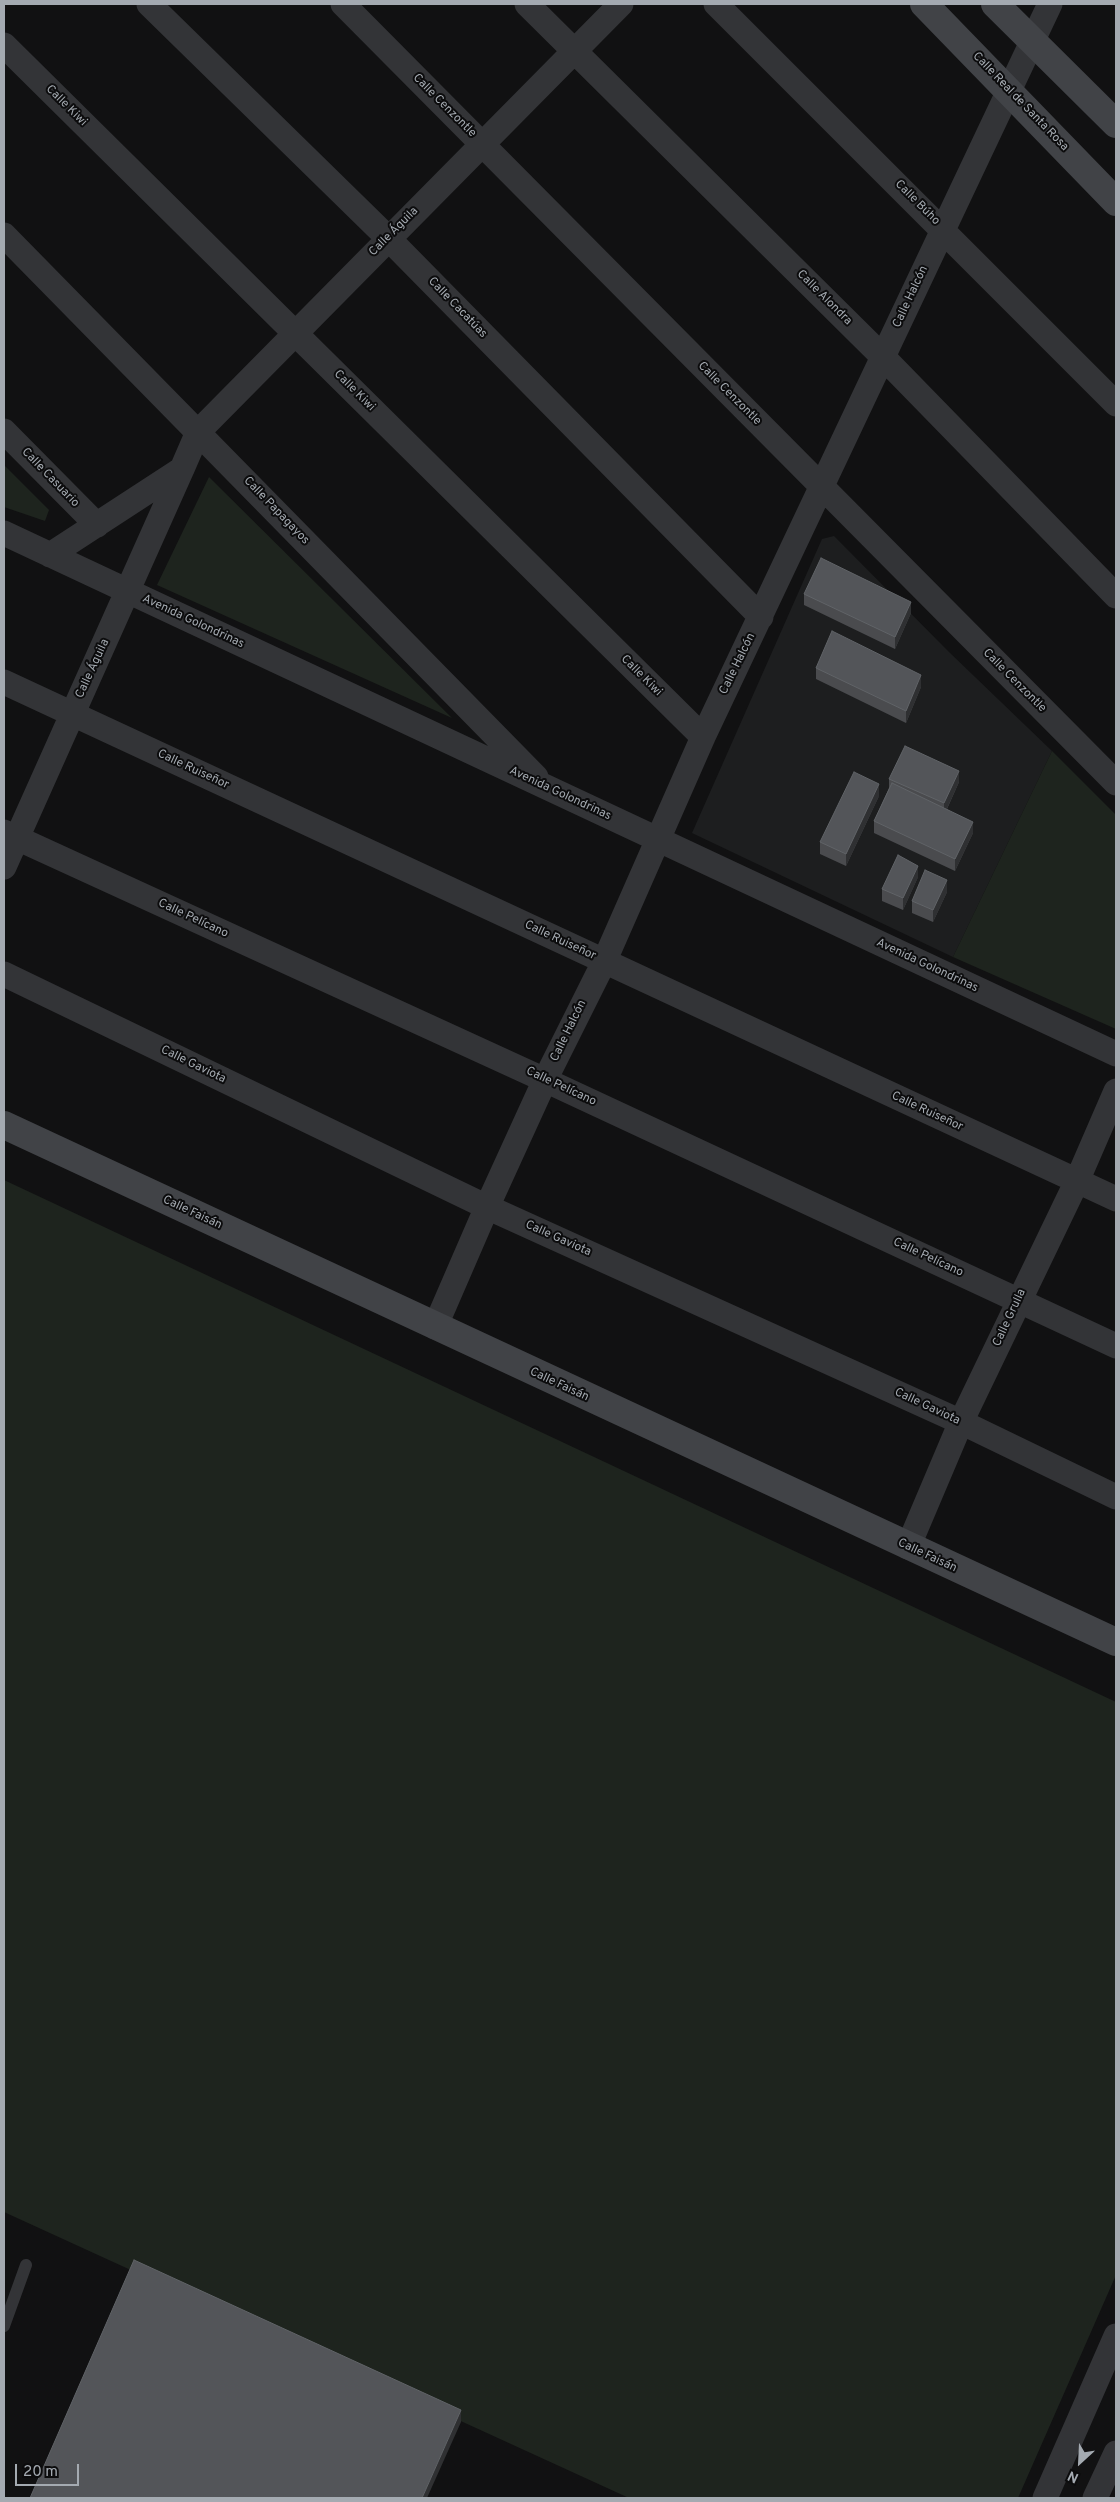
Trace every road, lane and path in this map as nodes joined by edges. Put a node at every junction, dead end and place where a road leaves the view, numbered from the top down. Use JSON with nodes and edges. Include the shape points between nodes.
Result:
{"nodes":[{"id":1,"x":149,"y":4,"type":"edge"},
{"id":2,"x":343,"y":4,"type":"edge"},
{"id":3,"x":527,"y":4,"type":"edge"},
{"id":4,"x":621,"y":4,"type":"edge"},
{"id":5,"x":716,"y":4,"type":"edge"},
{"id":6,"x":924,"y":4,"type":"edge"},
{"id":7,"x":995,"y":4,"type":"edge"},
{"id":8,"x":1050,"y":4,"type":"edge"},
{"id":9,"x":1032,"y":40,"type":"junction"},
{"id":10,"x":4,"y":45,"type":"edge"},
{"id":11,"x":574,"y":51,"type":"junction"},
{"id":12,"x":1009,"y":90,"type":"junction"},
{"id":13,"x":1116,"y":124,"type":"edge"},
{"id":14,"x":482,"y":146,"type":"junction"},
{"id":15,"x":1116,"y":202,"type":"edge"},
{"id":16,"x":942,"y":229,"type":"junction"},
{"id":17,"x":4,"y":236,"type":"edge"},
{"id":18,"x":388,"y":238,"type":"junction"},
{"id":19,"x":294,"y":332,"type":"junction"},
{"id":20,"x":883,"y":357,"type":"junction"},
{"id":21,"x":1116,"y":404,"type":"edge"},
{"id":22,"x":4,"y":430,"type":"edge"},
{"id":23,"x":198,"y":432,"type":"junction"},
{"id":24,"x":182,"y":469,"type":"junction"},
{"id":25,"x":822,"y":488,"type":"junction"},
{"id":26,"x":97,"y":525,"type":"junction"},
{"id":27,"x":4,"y":533,"type":"edge"},
{"id":28,"x":50,"y":555,"type":"junction"},
{"id":29,"x":129,"y":592,"type":"junction"},
{"id":30,"x":1116,"y":596,"type":"edge"},
{"id":31,"x":761,"y":617,"type":"junction"},
{"id":32,"x":4,"y":682,"type":"edge"},
{"id":33,"x":72,"y":714,"type":"junction"},
{"id":34,"x":703,"y":737,"type":"junction"},
{"id":35,"x":1116,"y":782,"type":"edge"},
{"id":36,"x":546,"y":787,"type":"junction"},
{"id":37,"x":11,"y":835,"type":"edge"},
{"id":38,"x":656,"y":839,"type":"junction"},
{"id":39,"x":4,"y":867,"type":"edge"},
{"id":40,"x":604,"y":962,"type":"junction"},
{"id":41,"x":4,"y":974,"type":"edge"},
{"id":42,"x":1116,"y":1054,"type":"edge"},
{"id":43,"x":545,"y":1080,"type":"junction"},
{"id":44,"x":1116,"y":1091,"type":"edge"},
{"id":45,"x":4,"y":1125,"type":"edge"},
{"id":46,"x":1077,"y":1181,"type":"junction"},
{"id":47,"x":1116,"y":1199,"type":"edge"},
{"id":48,"x":487,"y":1207,"type":"junction"},
{"id":49,"x":1018,"y":1300,"type":"junction"},
{"id":50,"x":435,"y":1327,"type":"junction"},
{"id":51,"x":1116,"y":1346,"type":"edge"},
{"id":52,"x":961,"y":1422,"type":"junction"},
{"id":53,"x":1116,"y":1497,"type":"edge"},
{"id":54,"x":908,"y":1547,"type":"junction"},
{"id":55,"x":1116,"y":1642,"type":"edge"},
{"id":56,"x":26,"y":2265,"type":"dead end"},
{"id":57,"x":4,"y":2326,"type":"edge"},
{"id":58,"x":1116,"y":2336,"type":"edge"},
{"id":59,"x":1116,"y":2453,"type":"edge"},
{"id":60,"x":1045,"y":2498,"type":"edge"},
{"id":61,"x":1095,"y":2498,"type":"edge"}],
"edges":[{"from":1,"to":18,"type":"street","name":"Calle Cacatúas"},
{"from":2,"to":14,"type":"street","name":"Calle Cenzontle"},
{"from":3,"to":11,"type":"street","name":"Calle Alondra"},
{"from":4,"to":11,"type":"street","name":"Calle Águila"},
{"from":5,"to":16,"type":"street","name":"Calle Búho"},
{"from":6,"to":12,"type":"street","name":"Calle Real de Santa Rosa"},
{"from":7,"to":9,"type":"street"},
{"from":8,"to":9,"type":"street","name":"Calle Halcón"},
{"from":9,"to":12,"type":"street","name":"Calle Halcón"},
{"from":9,"to":13,"type":"street"},
{"from":10,"to":19,"type":"street","name":"Calle Kiwi"},
{"from":11,"to":14,"type":"street","name":"Calle Águila"},
{"from":11,"to":20,"type":"street","name":"Calle Alondra"},
{"from":12,"to":15,"type":"street","name":"Calle Real de Santa Rosa"},
{"from":12,"to":16,"type":"street","name":"Calle Halcón"},
{"from":14,"to":18,"type":"street","name":"Calle Águila"},
{"from":14,"to":25,"type":"street","name":"Calle Cenzontle"},
{"from":16,"to":20,"type":"street","name":"Calle Halcón"},
{"from":16,"to":21,"type":"street","name":"Calle Búho"},
{"from":17,"to":23,"type":"street","name":"Calle Papagayos"},
{"from":18,"to":19,"type":"street","name":"Calle Águila"},
{"from":18,"to":31,"type":"street","name":"Calle Cacatúas"},
{"from":19,"to":23,"type":"street","name":"Calle Águila"},
{"from":19,"to":34,"type":"street","name":"Calle Kiwi"},
{"from":20,"to":25,"type":"street","name":"Calle Halcón"},
{"from":20,"to":30,"type":"street","name":"Calle Alondra"},
{"from":22,"to":26,"type":"street","name":"Calle Casuario"},
{"from":23,"to":24,"type":"street","name":"Calle Águila"},
{"from":23,"to":36,"type":"street","name":"Calle Papagayos"},
{"from":24,"to":26,"type":"street"},
{"from":24,"to":29,"type":"street","name":"Calle Águila"},
{"from":25,"to":31,"type":"street","name":"Calle Halcón"},
{"from":25,"to":35,"type":"street","name":"Calle Cenzontle"},
{"from":26,"to":28,"type":"street"},
{"from":27,"to":28,"type":"street","name":"Avenida Golondrinas"},
{"from":28,"to":29,"type":"street","name":"Avenida Golondrinas"},
{"from":29,"to":33,"type":"street","name":"Calle Águila"},
{"from":29,"to":36,"type":"street","name":"Avenida Golondrinas"},
{"from":31,"to":34,"type":"street","name":"Calle Halcón"},
{"from":32,"to":33,"type":"street","name":"Calle Ruiseñor"},
{"from":33,"to":37,"type":"street","name":"Calle Águila"},
{"from":33,"to":40,"type":"street","name":"Calle Ruiseñor"},
{"from":34,"to":38,"type":"street","name":"Calle Halcón"},
{"from":36,"to":38,"type":"street","name":"Avenida Golondrinas"},
{"from":37,"to":39,"type":"street","name":"Calle Águila"},
{"from":37,"to":43,"type":"street","name":"Calle Pelícano"},
{"from":38,"to":40,"type":"street","name":"Calle Halcón"},
{"from":38,"to":42,"type":"street","name":"Avenida Golondrinas"},
{"from":40,"to":43,"type":"street","name":"Calle Halcón"},
{"from":40,"to":46,"type":"street","name":"Calle Ruiseñor"},
{"from":41,"to":48,"type":"street","name":"Calle Gaviota"},
{"from":43,"to":48,"type":"street","name":"Calle Halcón"},
{"from":43,"to":49,"type":"street","name":"Calle Pelícano"},
{"from":44,"to":46,"type":"street","name":"Calle Grulla"},
{"from":45,"to":50,"type":"street","name":"Calle Faisán"},
{"from":46,"to":47,"type":"street","name":"Calle Ruiseñor"},
{"from":46,"to":49,"type":"street","name":"Calle Grulla"},
{"from":48,"to":50,"type":"street","name":"Calle Halcón"},
{"from":48,"to":52,"type":"street","name":"Calle Gaviota"},
{"from":49,"to":51,"type":"street","name":"Calle Pelícano"},
{"from":49,"to":52,"type":"street","name":"Calle Grulla"},
{"from":50,"to":54,"type":"street","name":"Calle Faisán"},
{"from":52,"to":53,"type":"street","name":"Calle Gaviota"},
{"from":52,"to":54,"type":"street","name":"Calle Grulla"},
{"from":54,"to":55,"type":"street","name":"Calle Faisán"},
{"from":56,"to":57,"type":"lane"},
{"from":58,"to":60,"type":"street"},
{"from":59,"to":61,"type":"street"}]}
